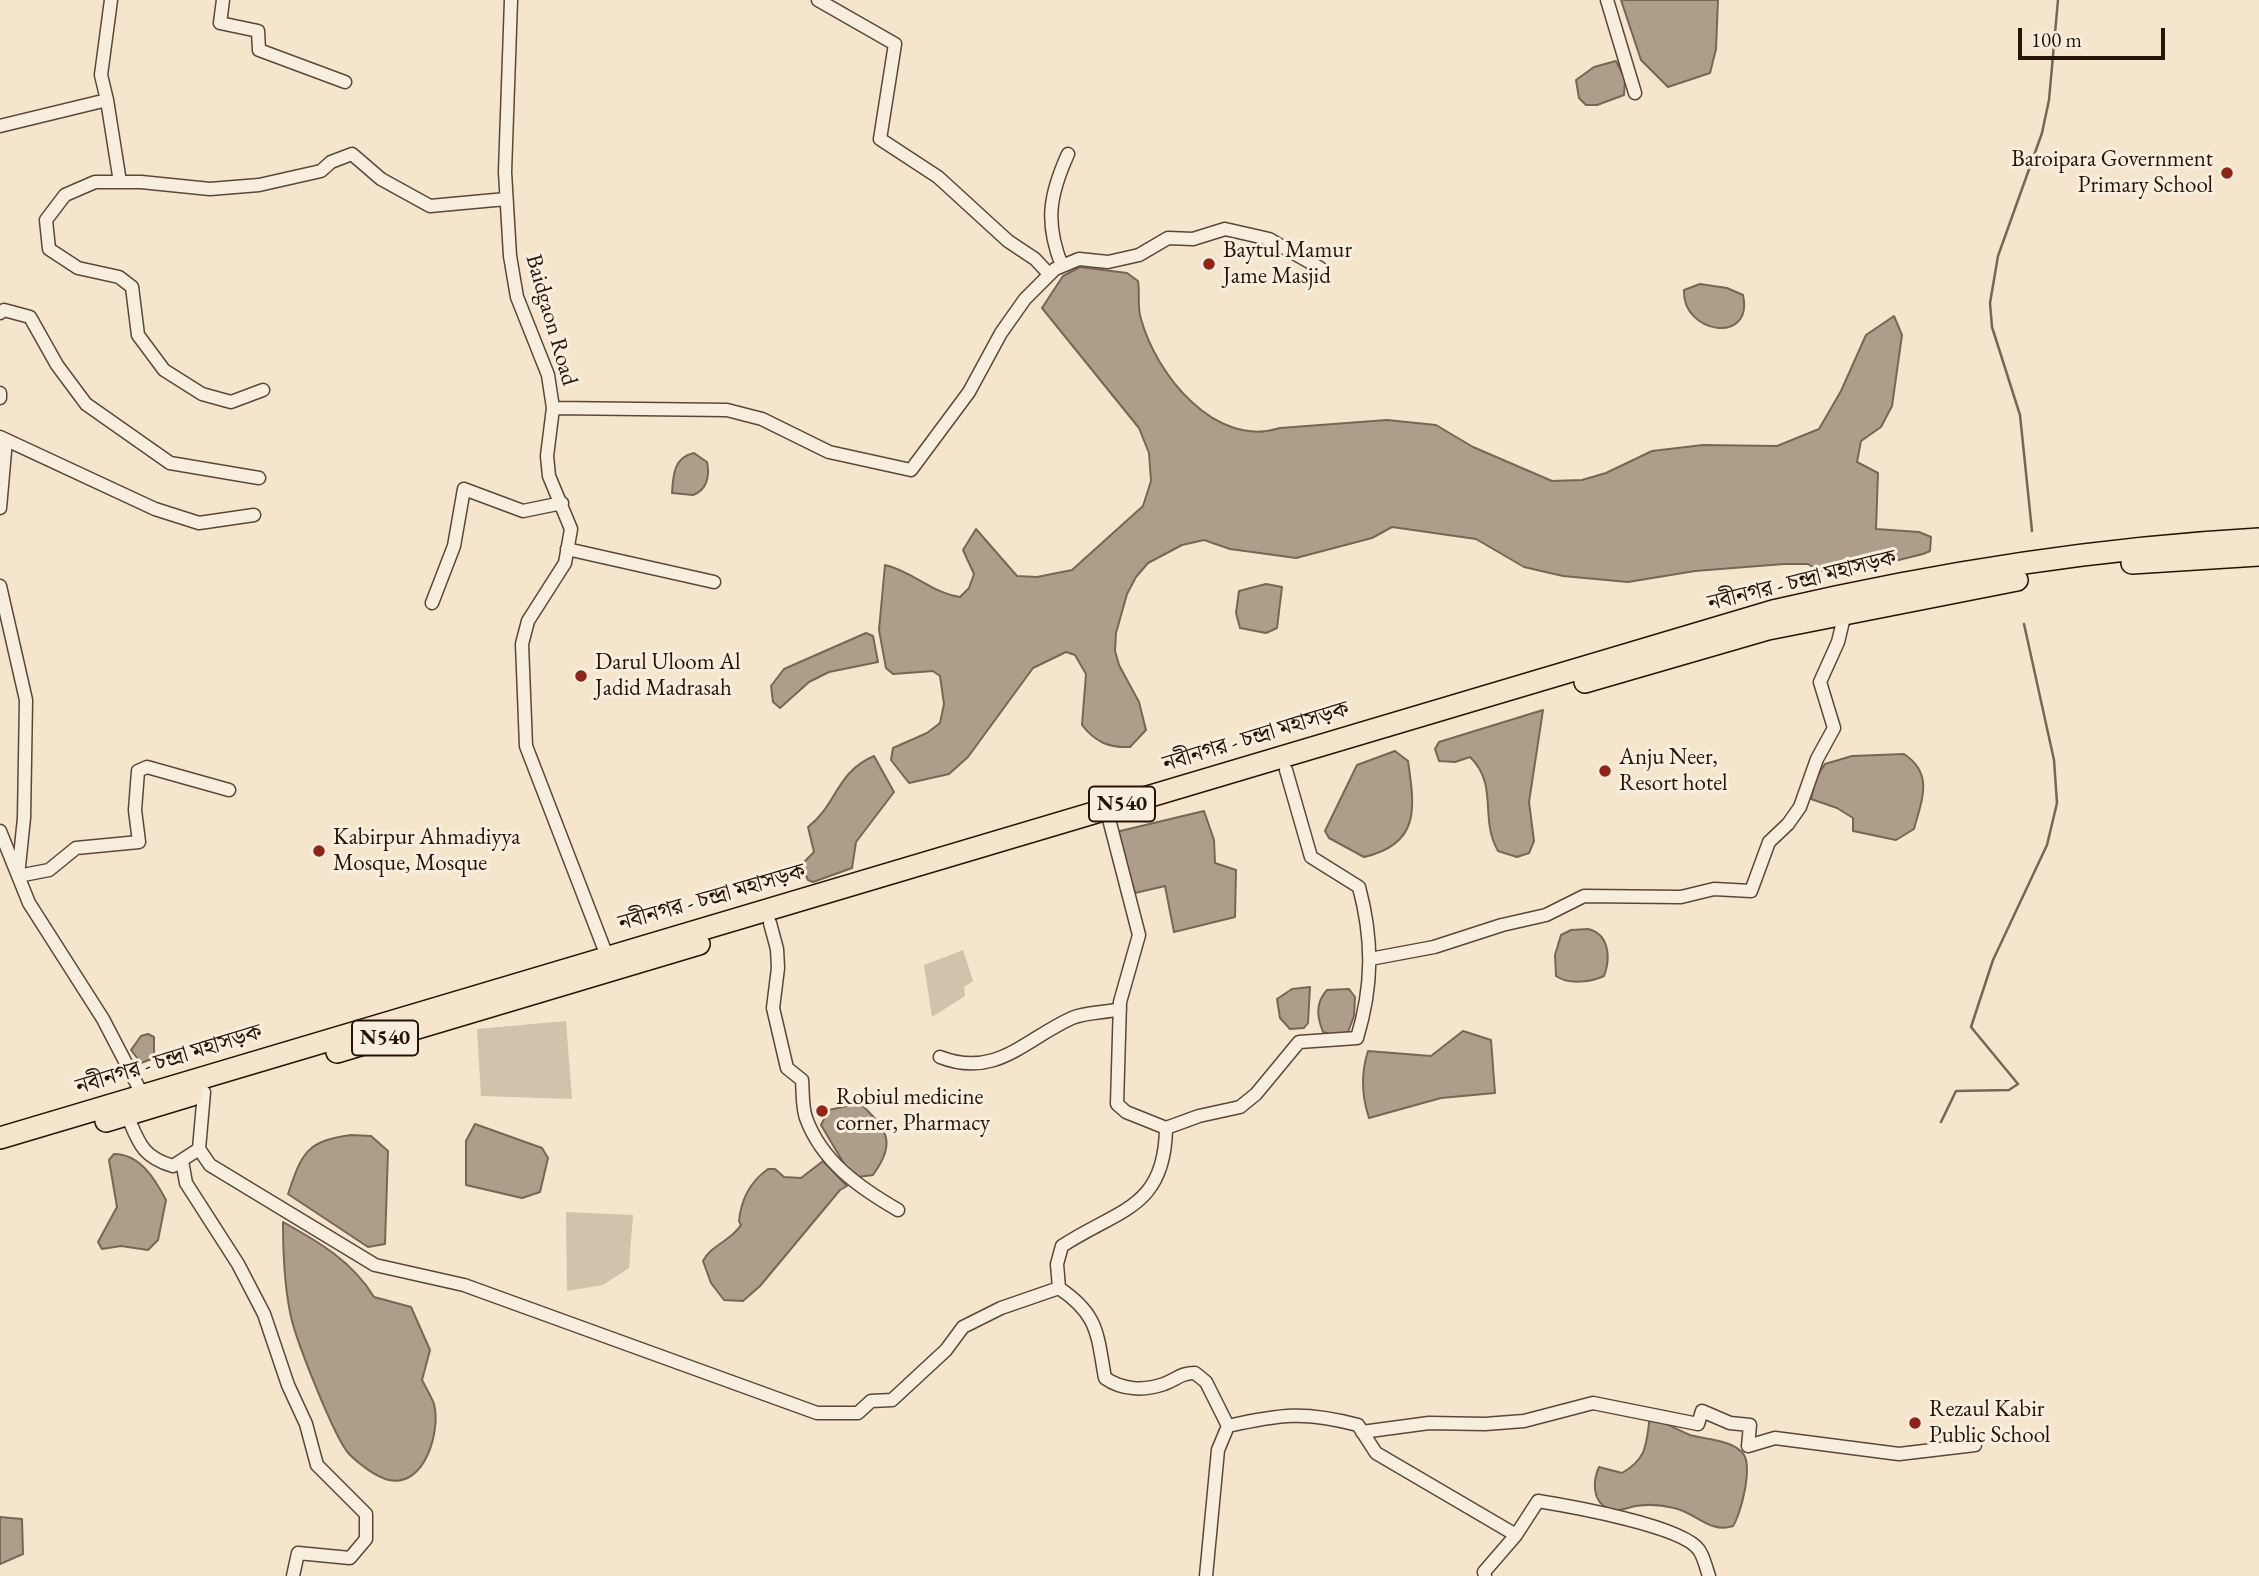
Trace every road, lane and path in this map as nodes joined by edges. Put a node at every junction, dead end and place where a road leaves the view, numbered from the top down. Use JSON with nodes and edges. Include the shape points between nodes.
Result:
{"nodes":[{"id":1,"x":111,"y":0,"type":"edge"},
{"id":2,"x":223,"y":0,"type":"edge"},
{"id":3,"x":511,"y":0,"type":"edge"},
{"id":4,"x":818,"y":0,"type":"edge"},
{"id":5,"x":1607,"y":0,"type":"edge"},
{"id":6,"x":345,"y":82,"type":"dead end"},
{"id":7,"x":1635,"y":93,"type":"dead end"},
{"id":8,"x":107,"y":100,"type":"junction"},
{"id":9,"x":0,"y":126,"type":"edge"},
{"id":10,"x":1068,"y":154,"type":"dead end"},
{"id":11,"x":120,"y":182,"type":"junction"},
{"id":12,"x":506,"y":199,"type":"junction"},
{"id":13,"x":1062,"y":266,"type":"junction"},
{"id":14,"x":1320,"y":268,"type":"dead end"},
{"id":15,"x":1049,"y":274,"type":"junction"},
{"id":16,"x":0,"y":313,"type":"edge"},
{"id":17,"x":263,"y":390,"type":"dead end"},
{"id":18,"x":553,"y":408,"type":"junction"},
{"id":19,"x":3,"y":438,"type":"edge"},
{"id":20,"x":259,"y":478,"type":"dead end"},
{"id":21,"x":562,"y":503,"type":"junction"},
{"id":22,"x":0,"y":508,"type":"edge"},
{"id":23,"x":254,"y":515,"type":"dead end"},
{"id":24,"x":2259,"y":539,"type":"edge"},
{"id":25,"x":567,"y":550,"type":"junction"},
{"id":26,"x":2259,"y":555,"type":"edge"},
{"id":27,"x":714,"y":582,"type":"dead end"},
{"id":28,"x":0,"y":586,"type":"edge"},
{"id":29,"x":432,"y":603,"type":"dead end"},
{"id":30,"x":1845,"y":613,"type":"junction"},
{"id":31,"x":1286,"y":770,"type":"junction"},
{"id":32,"x":229,"y":790,"type":"dead end"},
{"id":33,"x":1110,"y":823,"type":"junction"},
{"id":34,"x":0,"y":831,"type":"edge"},
{"id":35,"x":18,"y":876,"type":"junction"},
{"id":36,"x":770,"y":923,"type":"junction"},
{"id":37,"x":607,"y":956,"type":"junction"},
{"id":38,"x":1370,"y":958,"type":"junction"},
{"id":39,"x":1120,"y":1009,"type":"junction"},
{"id":40,"x":940,"y":1057,"type":"dead end"},
{"id":41,"x":204,"y":1092,"type":"junction"},
{"id":42,"x":142,"y":1094,"type":"junction"},
{"id":43,"x":127,"y":1115,"type":"junction"},
{"id":44,"x":1166,"y":1128,"type":"junction"},
{"id":45,"x":0,"y":1138,"type":"edge"},
{"id":46,"x":199,"y":1149,"type":"junction"},
{"id":47,"x":0,"y":1153,"type":"edge"},
{"id":48,"x":182,"y":1161,"type":"junction"},
{"id":49,"x":898,"y":1210,"type":"dead end"},
{"id":50,"x":1059,"y":1288,"type":"junction"},
{"id":51,"x":1228,"y":1426,"type":"junction"},
{"id":52,"x":1362,"y":1432,"type":"junction"},
{"id":53,"x":1975,"y":1445,"type":"dead end"},
{"id":54,"x":1516,"y":1535,"type":"junction"},
{"id":55,"x":293,"y":1576,"type":"edge"},
{"id":56,"x":1206,"y":1576,"type":"edge"},
{"id":57,"x":1485,"y":1576,"type":"edge"},
{"id":58,"x":1709,"y":1576,"type":"edge"}],
"edges":[{"from":1,"to":8,"type":"street","via":[[101,75]]},
{"from":2,"to":6,"type":"street","via":[[220,23],[258,31],[259,50]]},
{"from":3,"to":12,"type":"street","name":"Baidgaon Road"},
{"from":4,"to":15,"type":"street","via":[[895,44],[880,139],[938,177]]},
{"from":5,"to":7,"type":"street"},
{"from":8,"to":9,"type":"street"},
{"from":8,"to":11,"type":"street"},
{"from":10,"to":13,"type":"street","via":[[1049,223]]},
{"from":11,"to":12,"type":"street","via":[[210,188],[259,185],[321,171],[352,154],[381,179],[430,206]]},
{"from":11,"to":17,"type":"street","via":[[95,182],[65,195],[46,220],[49,249],[78,268],[119,277],[132,288],[138,335],[164,370],[202,394],[231,402]]},
{"from":12,"to":18,"type":"street","name":"Baidgaon Road","via":[[517,297],[548,375]]},
{"from":13,"to":14,"type":"street","via":[[1079,260],[1108,262],[1139,255],[1168,238],[1193,239],[1226,229],[1269,239]]},
{"from":13,"to":15,"type":"street"},
{"from":15,"to":18,"type":"street","via":[[1001,333],[969,392],[911,470],[829,452],[762,419],[727,410]]},
{"from":16,"to":20,"type":"street","via":[[4,310],[30,317],[86,404],[170,463]]},
{"from":18,"to":21,"type":"street","name":"Baidgaon Road","via":[[547,456]]},
{"from":19,"to":22,"type":"street"},
{"from":19,"to":23,"type":"street","via":[[155,509],[199,523]]},
{"from":21,"to":25,"type":"street","name":"Baidgaon Road","via":[[571,529]]},
{"from":21,"to":29,"type":"street","via":[[523,510],[464,489],[454,546]]},
{"from":24,"to":37,"type":"highway","name":"নবীনগর - চন্দ্রা মহাসড়ক","number":"N540","via":[[2176,544],[1925,579],[1773,611]]},
{"from":25,"to":27,"type":"street"},
{"from":25,"to":37,"type":"street","name":"Baidgaon Road","via":[[565,563],[528,621],[522,644],[526,746]]},
{"from":26,"to":30,"type":"highway","name":"নবীনগর - চন্দ্রা মহাসড়ক","number":"N540","via":[[2012,580]]},
{"from":28,"to":35,"type":"street","via":[[26,700]]},
{"from":30,"to":31,"type":"highway","name":"নবীনগর - চন্দ্রা মহাসড়ক","number":"N540","via":[[1768,629]]},
{"from":30,"to":38,"type":"street","via":[[1820,682],[1835,728],[1817,759],[1800,807],[1769,842],[1751,891],[1714,889],[1681,897],[1584,896],[1546,915],[1434,947]]},
{"from":31,"to":33,"type":"highway","name":"নবীনগর - চন্দ্রা মহাসড়ক","number":"N540"},
{"from":31,"to":38,"type":"street","via":[[1311,857],[1359,887]]},
{"from":32,"to":35,"type":"street","via":[[147,767],[138,771],[135,810],[139,842],[76,848],[49,870]]},
{"from":33,"to":36,"type":"highway","name":"নবীনগর - চন্দ্রা মহাসড়ক","number":"N540"},
{"from":33,"to":39,"type":"street","via":[[1139,935]]},
{"from":34,"to":35,"type":"street"},
{"from":35,"to":42,"type":"street","via":[[29,903],[103,1019]]},
{"from":36,"to":41,"type":"highway","name":"নবীনগর - চন্দ্রা মহাসড়ক","number":"N540"},
{"from":36,"to":49,"type":"street","via":[[779,968],[773,1008],[787,1068],[802,1080],[805,1117],[838,1168],[859,1187]]},
{"from":37,"to":42,"type":"highway","name":"নবীনগর - চন্দ্রা মহাসড়ক","number":"N540"},
{"from":38,"to":44,"type":"street","via":[[1367,1004],[1357,1038],[1299,1042],[1240,1107]]},
{"from":39,"to":40,"type":"street","via":[[1076,1016],[994,1061],[962,1066]]},
{"from":39,"to":44,"type":"street","via":[[1118,1104],[1126,1112]]},
{"from":41,"to":43,"type":"highway","name":"নবীনগর - চন্দ্রা মহাসড়ক","number":"N540"},
{"from":41,"to":46,"type":"street"},
{"from":42,"to":45,"type":"highway","name":"নবীনগর - চন্দ্রা মহাসড়ক","number":"N540"},
{"from":43,"to":47,"type":"highway","name":"নবীনগর - চন্দ্রা মহাসড়ক","number":"N540"},
{"from":43,"to":48,"type":"street","via":[[153,1160],[173,1167]]},
{"from":44,"to":50,"type":"street","via":[[1166,1146],[1146,1196],[1062,1246],[1057,1264]]},
{"from":46,"to":48,"type":"street"},
{"from":46,"to":50,"type":"street","via":[[210,1165],[375,1265],[464,1285],[817,1413],[858,1413],[871,1401],[892,1400],[946,1350],[963,1327]]},
{"from":48,"to":55,"type":"street","via":[[186,1183],[264,1314],[317,1465],[366,1514],[366,1539],[350,1558],[298,1553]]},
{"from":50,"to":51,"type":"street","via":[[1086,1308],[1097,1335],[1105,1378],[1116,1386],[1135,1389],[1195,1373],[1206,1382]]},
{"from":51,"to":52,"type":"street","via":[[1306,1414],[1357,1425]]},
{"from":51,"to":56,"type":"street","via":[[1218,1450]]},
{"from":52,"to":53,"type":"street","via":[[1429,1423],[1524,1421],[1593,1404],[1698,1424],[1702,1411],[1730,1423],[1750,1425],[1748,1446],[1775,1438],[1899,1454]]},
{"from":52,"to":54,"type":"street","via":[[1376,1453]]},
{"from":54,"to":57,"type":"street"},
{"from":54,"to":58,"type":"street","via":[[1538,1501],[1580,1508],[1681,1538],[1698,1548]]}]}
